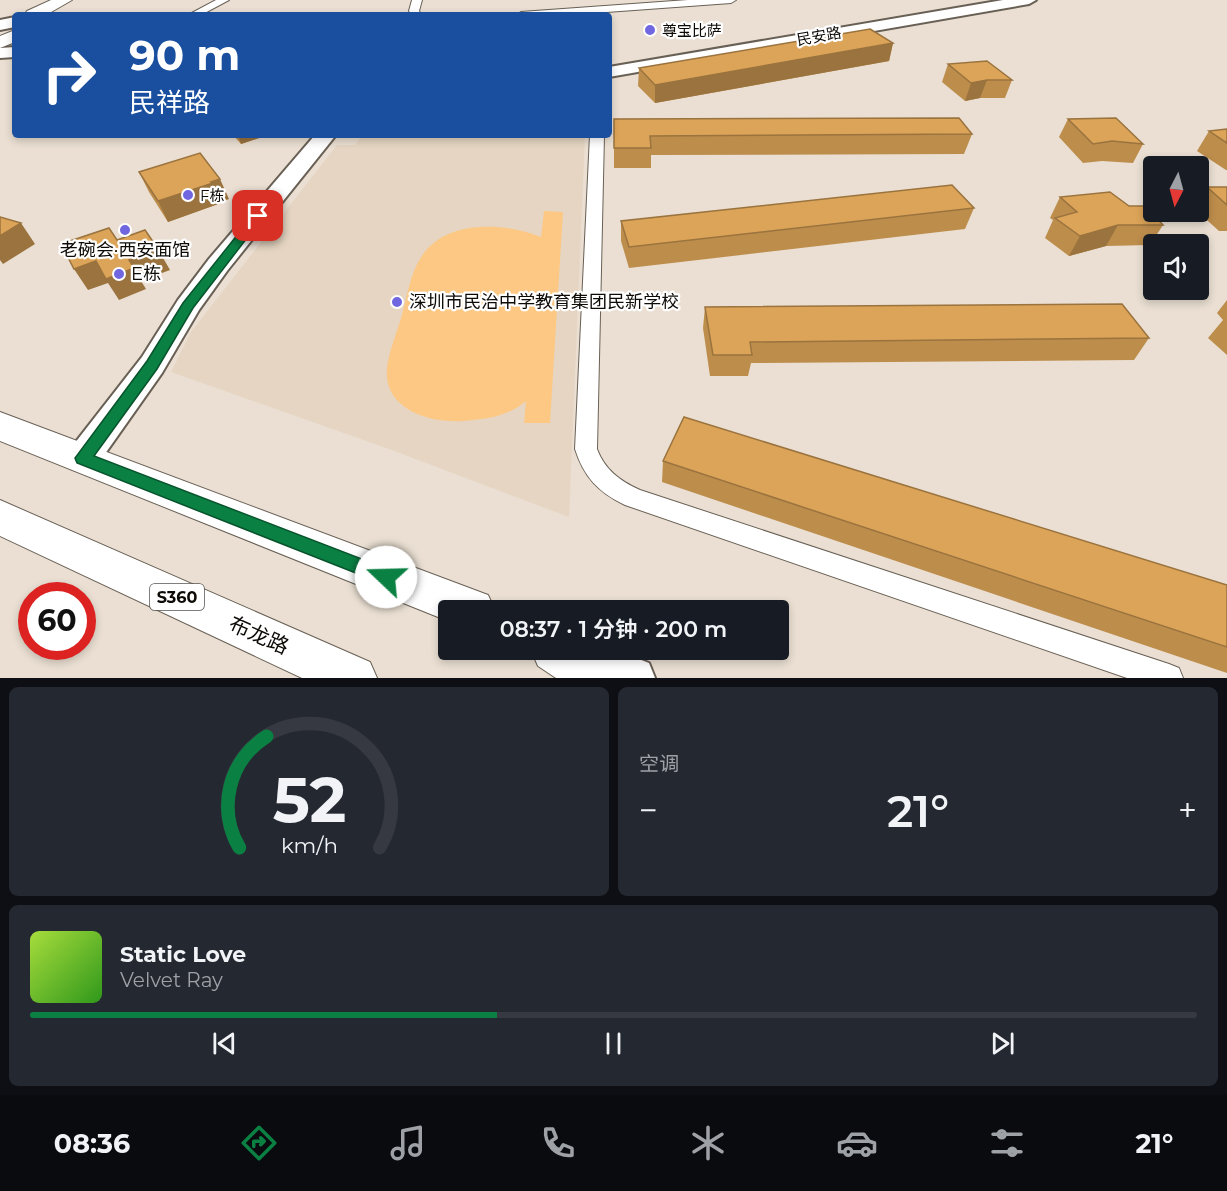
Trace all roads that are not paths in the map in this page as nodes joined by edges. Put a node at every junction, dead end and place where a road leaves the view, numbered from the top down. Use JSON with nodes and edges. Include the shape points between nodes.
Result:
{"nodes":[{"id":1,"x":224,"y":0,"type":"edge"},
{"id":2,"x":731,"y":0,"type":"edge"},
{"id":3,"x":989,"y":0,"type":"edge"},
{"id":4,"x":1029,"y":0,"type":"edge"},
{"id":5,"x":70,"y":2,"type":"edge"},
{"id":6,"x":42,"y":12,"type":"edge"},
{"id":7,"x":58,"y":12,"type":"edge"},
{"id":8,"x":199,"y":12,"type":"edge"},
{"id":9,"x":563,"y":12,"type":"edge"},
{"id":10,"x":612,"y":63,"type":"edge"},
{"id":11,"x":612,"y":71,"type":"edge"},
{"id":12,"x":324,"y":138,"type":"edge"},
{"id":13,"x":597,"y":138,"type":"edge"},
{"id":14,"x":0,"y":426,"type":"edge"},
{"id":15,"x":83,"y":458,"type":"junction"},
{"id":16,"x":0,"y":517,"type":"edge"},
{"id":17,"x":447,"y":600,"type":"edge"},
{"id":18,"x":569,"y":660,"type":"edge"},
{"id":19,"x":592,"y":660,"type":"edge"},
{"id":20,"x":354,"y":678,"type":"edge"},
{"id":21,"x":597,"y":678,"type":"edge"},
{"id":22,"x":634,"y":678,"type":"edge"},
{"id":23,"x":1169,"y":678,"type":"edge"}],
"edges":[{"from":1,"to":8,"type":"street"},
{"from":2,"to":9,"type":"street"},
{"from":3,"to":10,"type":"main road","name":"民安路"},
{"from":4,"to":11,"type":"main road","name":"民安路"},
{"from":5,"to":6,"type":"main road"},
{"from":5,"to":7,"type":"main road"},
{"from":12,"to":15,"type":"main road","via":[[218,265],[152,365]]},
{"from":13,"to":23,"type":"street","via":[[586,449],[600,478],[633,498]]},
{"from":14,"to":15,"type":"main road"},
{"from":15,"to":17,"type":"main road"},
{"from":16,"to":20,"type":"main road","name":"布龙路","number":"S360"},
{"from":18,"to":21,"type":"main road"},
{"from":19,"to":22,"type":"main road"}]}
